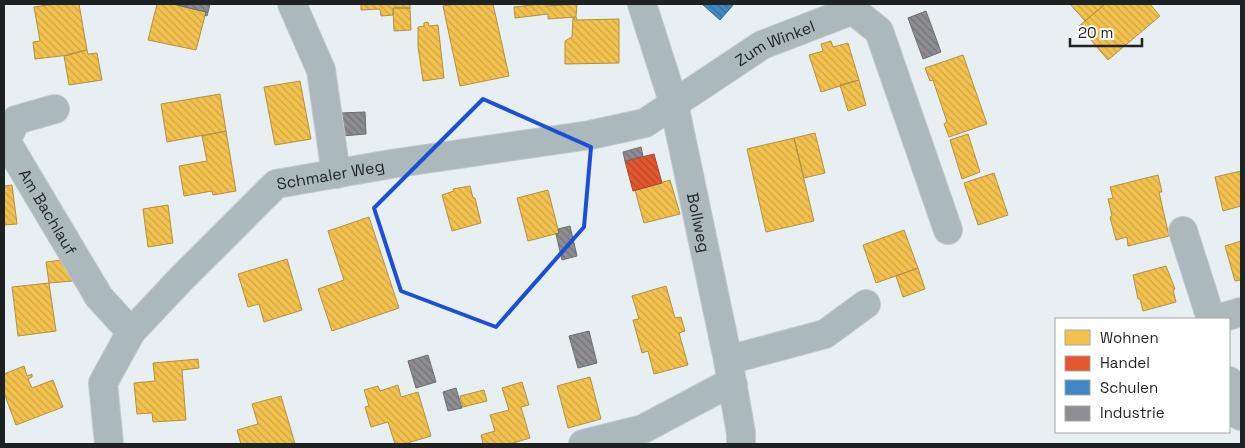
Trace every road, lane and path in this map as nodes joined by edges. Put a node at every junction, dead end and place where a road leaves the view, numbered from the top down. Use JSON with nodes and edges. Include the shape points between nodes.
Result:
{"nodes":[{"id":1,"x":292,"y":4,"type":"edge"},
{"id":2,"x":642,"y":4,"type":"edge"},
{"id":3,"x":674,"y":104,"type":"junction"},
{"id":4,"x":55,"y":109,"type":"dead end"},
{"id":5,"x":336,"y":174,"type":"junction"},
{"id":6,"x":948,"y":230,"type":"dead end"},
{"id":7,"x":1183,"y":231,"type":"dead end"},
{"id":8,"x":866,"y":304,"type":"dead end"},
{"id":9,"x":1241,"y":312,"type":"edge"},
{"id":10,"x":1211,"y":318,"type":"edge"},
{"id":11,"x":1220,"y":318,"type":"edge"},
{"id":12,"x":132,"y":332,"type":"junction"},
{"id":13,"x":731,"y":372,"type":"junction"},
{"id":14,"x":1230,"y":385,"type":"edge"},
{"id":15,"x":1241,"y":416,"type":"edge"},
{"id":16,"x":109,"y":444,"type":"edge"},
{"id":17,"x":583,"y":444,"type":"edge"},
{"id":18,"x":741,"y":444,"type":"edge"}],
"edges":[{"from":1,"to":5,"type":"street","via":[[321,70]]},
{"from":2,"to":3,"type":"street","name":"Bollweg"},
{"from":3,"to":5,"type":"street","name":"Schmaler Weg","via":[[645,123],[590,135]]},
{"from":3,"to":6,"type":"street","name":"Zum Winkel","via":[[762,45],[853,10],[879,32]]},
{"from":3,"to":13,"type":"street","name":"Bollweg"},
{"from":4,"to":12,"type":"street","name":"Am Bachlauf","via":[[16,120],[6,141],[99,297]]},
{"from":5,"to":12,"type":"street","name":"Schmaler Weg","via":[[276,184]]},
{"from":7,"to":10,"type":"street"},
{"from":8,"to":13,"type":"street","via":[[825,334]]},
{"from":9,"to":11,"type":"street"},
{"from":12,"to":16,"type":"street","name":"Schmaler Weg","via":[[103,383]]},
{"from":13,"to":17,"type":"street","via":[[722,387],[643,429]]},
{"from":13,"to":18,"type":"street","name":"Bollweg"},
{"from":14,"to":15,"type":"street"}]}
